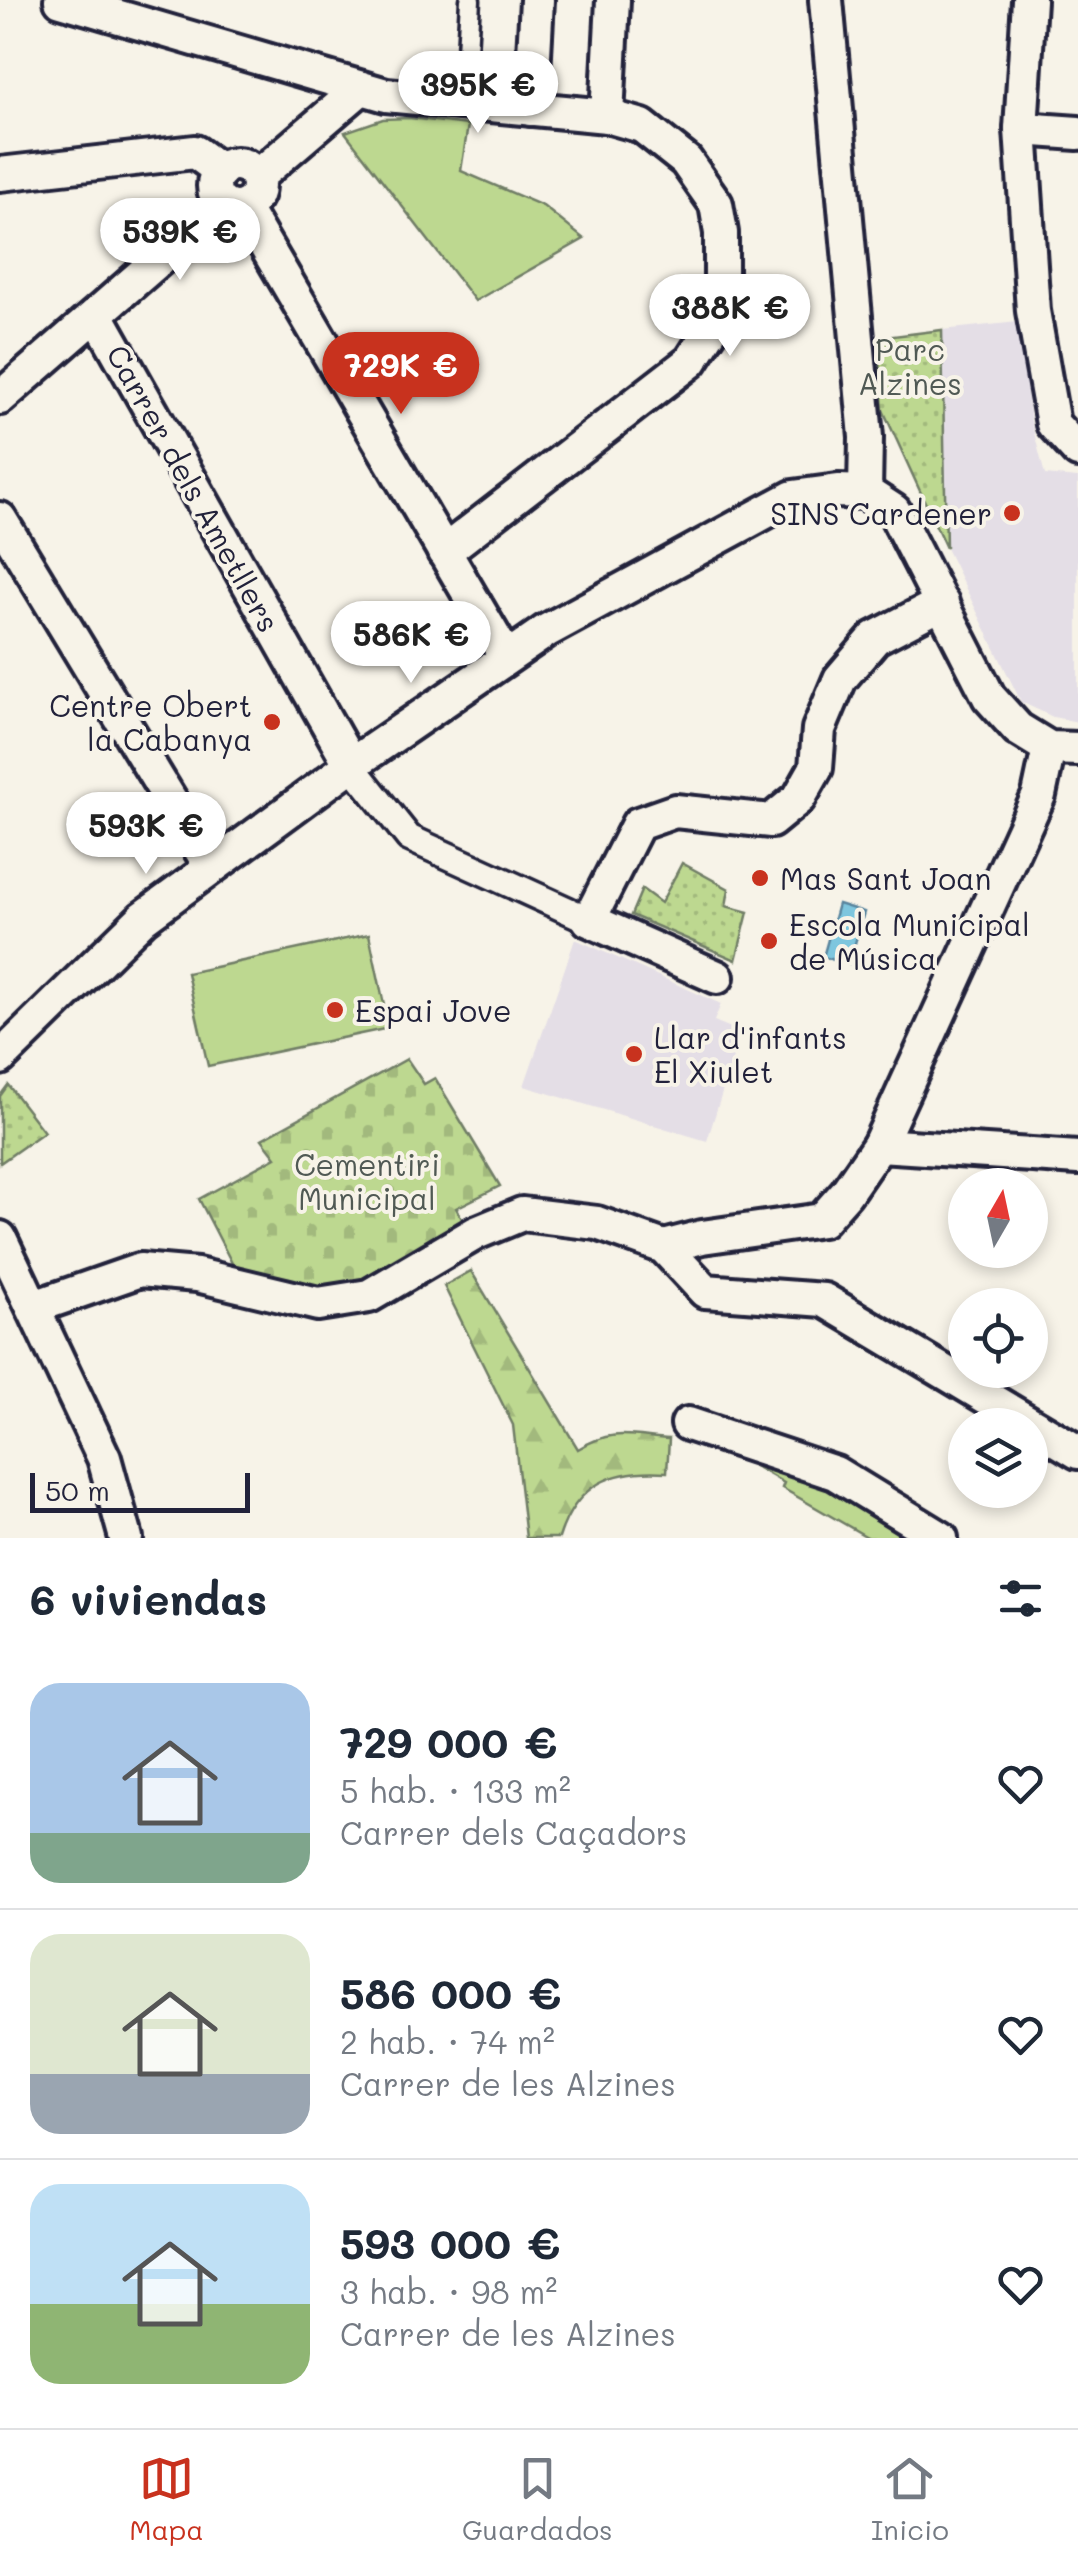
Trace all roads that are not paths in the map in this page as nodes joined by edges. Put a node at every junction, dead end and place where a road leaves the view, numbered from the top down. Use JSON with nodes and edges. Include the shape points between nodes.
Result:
{"nodes":[{"id":1,"x":61,"y":0,"type":"edge"},
{"id":2,"x":470,"y":0,"type":"edge"},
{"id":3,"x":537,"y":0,"type":"edge"},
{"id":4,"x":614,"y":0,"type":"edge"},
{"id":5,"x":826,"y":0,"type":"edge"},
{"id":6,"x":1029,"y":0,"type":"edge"},
{"id":7,"x":362,"y":88,"type":"junction"},
{"id":8,"x":464,"y":104,"type":"junction"},
{"id":9,"x":532,"y":109,"type":"junction"},
{"id":10,"x":607,"y":116,"type":"junction"},
{"id":11,"x":1021,"y":129,"type":"junction"},
{"id":12,"x":1078,"y":133,"type":"edge"},
{"id":13,"x":0,"y":174,"type":"edge"},
{"id":14,"x":241,"y":196,"type":"junction"},
{"id":15,"x":96,"y":315,"type":"junction"},
{"id":16,"x":0,"y":398,"type":"edge"},
{"id":17,"x":1078,"y":450,"type":"edge"},
{"id":18,"x":865,"y":492,"type":"junction"},
{"id":19,"x":0,"y":519,"type":"edge"},
{"id":20,"x":444,"y":552,"type":"junction"},
{"id":21,"x":942,"y":603,"type":"junction"},
{"id":22,"x":506,"y":657,"type":"junction"},
{"id":23,"x":1064,"y":748,"type":"edge"},
{"id":24,"x":351,"y":765,"type":"junction"},
{"id":25,"x":211,"y":867,"type":"junction"},
{"id":26,"x":590,"y":920,"type":"junction"},
{"id":27,"x":717,"y":977,"type":"dead end"},
{"id":28,"x":0,"y":1058,"type":"edge"},
{"id":29,"x":879,"y":1145,"type":"junction"},
{"id":30,"x":1078,"y":1158,"type":"edge"},
{"id":31,"x":0,"y":1238,"type":"edge"},
{"id":32,"x":664,"y":1247,"type":"junction"},
{"id":33,"x":34,"y":1308,"type":"junction"},
{"id":34,"x":688,"y":1424,"type":"dead end"},
{"id":35,"x":1078,"y":1452,"type":"edge"},
{"id":36,"x":126,"y":1538,"type":"edge"},
{"id":37,"x":940,"y":1538,"type":"edge"}],
"edges":[{"from":1,"to":7,"type":"street"},
{"from":2,"to":8,"type":"lane"},
{"from":3,"to":9,"type":"street"},
{"from":4,"to":10,"type":"street"},
{"from":5,"to":18,"type":"street","via":[[866,437]]},
{"from":6,"to":11,"type":"street"},
{"from":7,"to":8,"type":"street"},
{"from":7,"to":14,"type":"street"},
{"from":8,"to":9,"type":"street"},
{"from":9,"to":10,"type":"street"},
{"from":10,"to":20,"type":"street","via":[[642,126],[686,160],[716,204],[722,264],[714,325],[691,361]]},
{"from":11,"to":12,"type":"street"},
{"from":11,"to":17,"type":"street","via":[[1034,311],[1053,424]]},
{"from":13,"to":14,"type":"street","via":[[195,152],[221,171],[240,165]]},
{"from":14,"to":15,"type":"street"},
{"from":14,"to":20,"type":"street"},
{"from":15,"to":16,"type":"street"},
{"from":15,"to":24,"type":"street","name":"Carrer dels Ametllers"},
{"from":18,"to":21,"type":"street","via":[[894,511]]},
{"from":18,"to":22,"type":"street","via":[[792,497]]},
{"from":19,"to":25,"type":"street"},
{"from":20,"to":22,"type":"street"},
{"from":21,"to":23,"type":"street","via":[[989,697],[1018,730]]},
{"from":21,"to":26,"type":"street","via":[[875,638],[840,678],[819,728],[816,768],[799,798],[771,821],[675,812],[638,824]]},
{"from":22,"to":24,"type":"street"},
{"from":23,"to":29,"type":"street"},
{"from":24,"to":25,"type":"street"},
{"from":24,"to":26,"type":"street","via":[[408,838]]},
{"from":25,"to":28,"type":"street","via":[[143,918]]},
{"from":26,"to":27,"type":"street"},
{"from":29,"to":30,"type":"street"},
{"from":29,"to":32,"type":"street","via":[[822,1220]]},
{"from":31,"to":33,"type":"street"},
{"from":32,"to":33,"type":"street","via":[[596,1223],[522,1214],[369,1296],[318,1304],[140,1270]]},
{"from":32,"to":35,"type":"street","via":[[705,1291],[824,1300]]},
{"from":33,"to":36,"type":"street","via":[[104,1458]]},
{"from":34,"to":37,"type":"street","via":[[836,1473]]}]}
